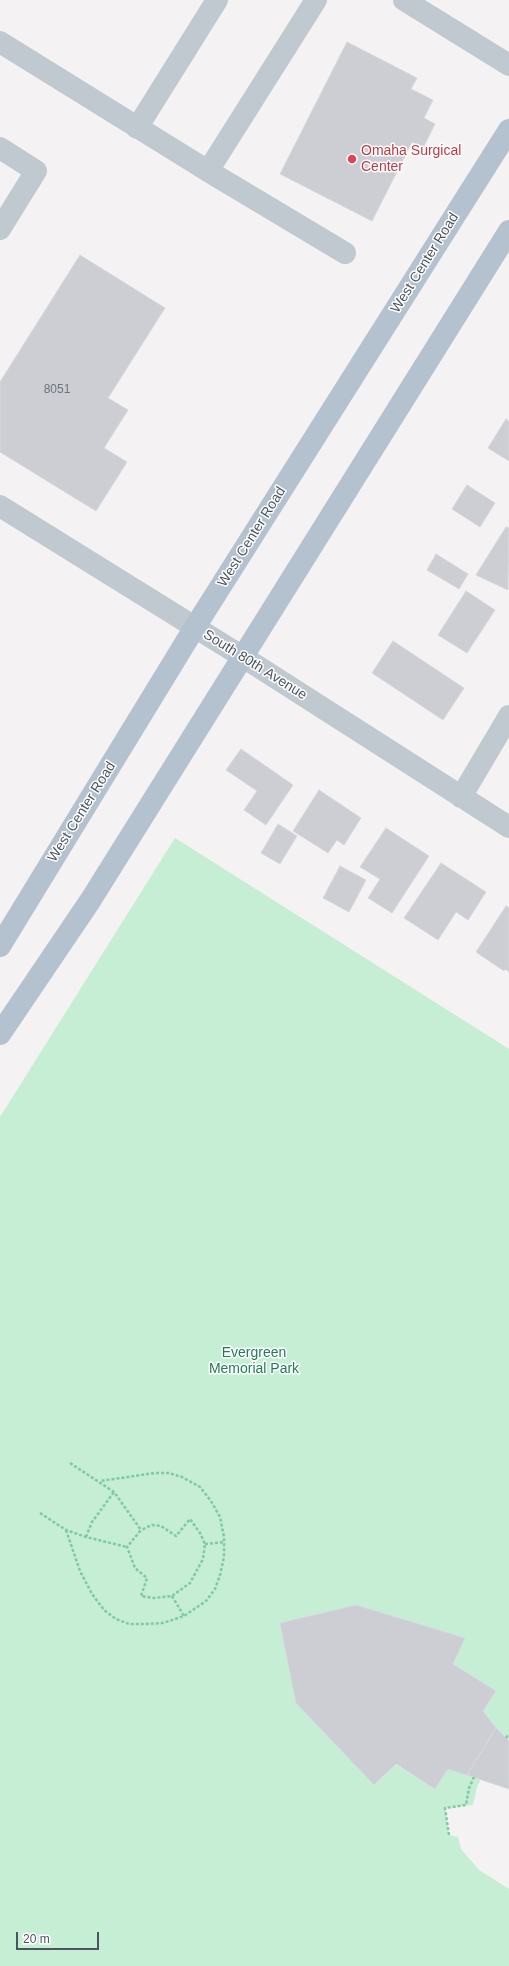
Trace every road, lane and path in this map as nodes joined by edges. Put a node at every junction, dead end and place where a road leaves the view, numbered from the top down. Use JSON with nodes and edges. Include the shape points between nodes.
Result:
{"nodes":[{"id":1,"x":217,"y":0,"type":"edge"},
{"id":2,"x":316,"y":0,"type":"edge"},
{"id":3,"x":404,"y":0,"type":"edge"},
{"id":4,"x":0,"y":42,"type":"edge"},
{"id":5,"x":509,"y":65,"type":"edge"},
{"id":6,"x":137,"y":128,"type":"junction"},
{"id":7,"x":509,"y":130,"type":"edge"},
{"id":8,"x":0,"y":148,"type":"edge"},
{"id":9,"x":208,"y":171,"type":"junction"},
{"id":10,"x":0,"y":229,"type":"edge"},
{"id":11,"x":509,"y":231,"type":"edge"},
{"id":12,"x":344,"y":253,"type":"dead end"},
{"id":13,"x":0,"y":506,"type":"edge"},
{"id":14,"x":195,"y":627,"type":"junction"},
{"id":15,"x":243,"y":657,"type":"junction"},
{"id":16,"x":509,"y":716,"type":"edge"},
{"id":17,"x":461,"y":797,"type":"junction"},
{"id":18,"x":509,"y":827,"type":"edge"},
{"id":19,"x":0,"y":946,"type":"edge"},
{"id":20,"x":0,"y":1034,"type":"edge"},
{"id":21,"x":70,"y":1463,"type":"dead end"},
{"id":22,"x":100,"y":1481,"type":"junction"},
{"id":23,"x":114,"y":1492,"type":"junction"},
{"id":24,"x":40,"y":1513,"type":"dead end"},
{"id":25,"x":66,"y":1530,"type":"junction"},
{"id":26,"x":141,"y":1530,"type":"junction"},
{"id":27,"x":86,"y":1538,"type":"junction"},
{"id":28,"x":224,"y":1542,"type":"junction"},
{"id":29,"x":205,"y":1544,"type":"junction"},
{"id":30,"x":127,"y":1547,"type":"junction"},
{"id":31,"x":172,"y":1596,"type":"junction"},
{"id":32,"x":184,"y":1616,"type":"junction"},
{"id":33,"x":509,"y":1734,"type":"edge"},
{"id":34,"x":506,"y":1738,"type":"dead end"},
{"id":35,"x":474,"y":1777,"type":"dead end"},
{"id":36,"x":449,"y":1835,"type":"dead end"}],
"edges":[{"from":1,"to":6,"type":"street"},
{"from":2,"to":9,"type":"street"},
{"from":3,"to":5,"type":"street"},
{"from":4,"to":6,"type":"street"},
{"from":6,"to":9,"type":"street"},
{"from":7,"to":14,"type":"main road","name":"West Center Road"},
{"from":8,"to":10,"type":"street","via":[[36,171]]},
{"from":9,"to":12,"type":"street"},
{"from":11,"to":15,"type":"main road"},
{"from":13,"to":14,"type":"street","name":"South 80th Avenue"},
{"from":14,"to":15,"type":"street","name":"South 80th Avenue"},
{"from":14,"to":19,"type":"main road","name":"West Center Road"},
{"from":15,"to":17,"type":"street","name":"South 80th Avenue"},
{"from":15,"to":20,"type":"main road","via":[[90,901]]},
{"from":16,"to":17,"type":"street"},
{"from":17,"to":18,"type":"street","name":"South 80th Avenue"},
{"from":21,"to":22,"type":"path"},
{"from":22,"to":23,"type":"path"},
{"from":22,"to":28,"type":"path","via":[[155,1473],[169,1473],[182,1477],[200,1487],[211,1501],[220,1518]]},
{"from":23,"to":26,"type":"path"},
{"from":23,"to":27,"type":"path","via":[[92,1522]]},
{"from":24,"to":25,"type":"path"},
{"from":25,"to":27,"type":"path"},
{"from":25,"to":32,"type":"path","via":[[80,1571],[104,1610],[129,1624],[163,1623]]},
{"from":26,"to":29,"type":"path","via":[[152,1525],[161,1526],[176,1536],[190,1518]]},
{"from":26,"to":30,"type":"path"},
{"from":27,"to":30,"type":"path"},
{"from":28,"to":29,"type":"path"},
{"from":28,"to":32,"type":"path","via":[[220,1575],[215,1589],[206,1601]]},
{"from":29,"to":31,"type":"path","via":[[203,1559],[197,1572],[190,1583]]},
{"from":30,"to":31,"type":"path","via":[[135,1568],[147,1578],[141,1596]]},
{"from":31,"to":32,"type":"path"},
{"from":33,"to":34,"type":"path"},
{"from":35,"to":36,"type":"path","via":[[466,1805],[445,1808]]}]}
